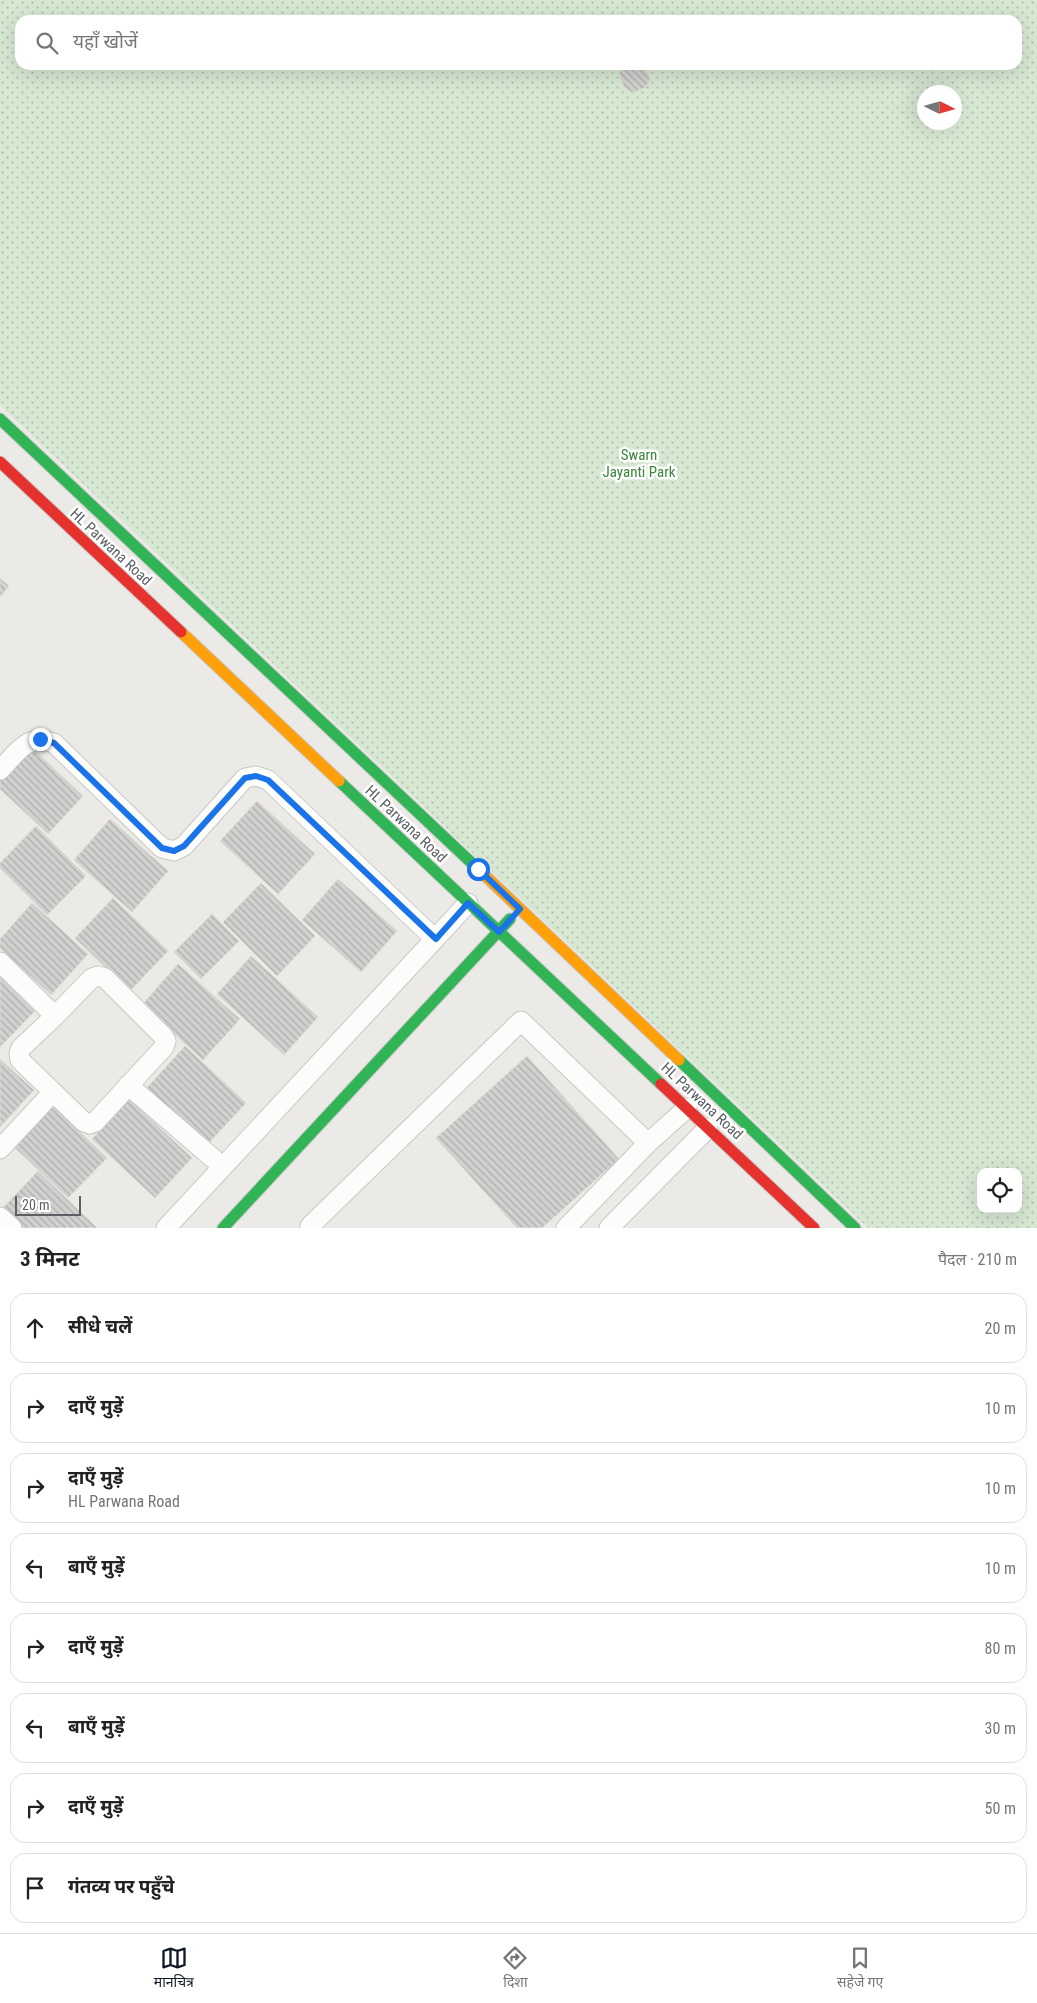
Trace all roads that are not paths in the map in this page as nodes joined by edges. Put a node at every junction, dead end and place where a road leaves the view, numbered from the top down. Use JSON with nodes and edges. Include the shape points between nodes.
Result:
{"nodes":[{"id":1,"x":0,"y":419,"type":"edge"},
{"id":2,"x":0,"y":462,"type":"edge"},
{"id":3,"x":0,"y":770,"type":"edge"},
{"id":4,"x":468,"y":903,"type":"junction"},
{"id":5,"x":520,"y":909,"type":"junction"},
{"id":6,"x":499,"y":932,"type":"junction"},
{"id":7,"x":436,"y":939,"type":"junction"},
{"id":8,"x":0,"y":962,"type":"edge"},
{"id":9,"x":55,"y":1016,"type":"junction"},
{"id":10,"x":128,"y":1085,"type":"junction"},
{"id":11,"x":53,"y":1092,"type":"junction"},
{"id":12,"x":687,"y":1108,"type":"junction"},
{"id":13,"x":708,"y":1128,"type":"junction"},
{"id":14,"x":648,"y":1143,"type":"junction"},
{"id":15,"x":0,"y":1150,"type":"edge"},
{"id":16,"x":223,"y":1168,"type":"junction"},
{"id":17,"x":0,"y":1218,"type":"edge"},
{"id":18,"x":231,"y":1225,"type":"edge"},
{"id":19,"x":12,"y":1228,"type":"edge"},
{"id":20,"x":166,"y":1228,"type":"edge"},
{"id":21,"x":311,"y":1228,"type":"edge"},
{"id":22,"x":566,"y":1228,"type":"edge"},
{"id":23,"x":609,"y":1228,"type":"edge"},
{"id":24,"x":814,"y":1228,"type":"edge"},
{"id":25,"x":855,"y":1228,"type":"edge"}],
"edges":[{"from":1,"to":5,"type":"street"},
{"from":2,"to":4,"type":"street","name":"HL Parwana Road"},
{"from":3,"to":7,"type":"street","via":[[26,743],[40,739],[54,743],[162,848],[174,851],[184,846],[245,778],[256,776],[268,780]]},
{"from":4,"to":6,"type":"street","name":"HL Parwana Road"},
{"from":4,"to":7,"type":"street"},
{"from":5,"to":6,"type":"street"},
{"from":5,"to":25,"type":"street"},
{"from":6,"to":12,"type":"street","name":"HL Parwana Road"},
{"from":6,"to":18,"type":"street"},
{"from":7,"to":16,"type":"street"},
{"from":8,"to":9,"type":"street"},
{"from":9,"to":10,"type":"street","via":[[92,978],[105,978],[166,1041]]},
{"from":9,"to":11,"type":"street","via":[[19,1053],[20,1060]]},
{"from":10,"to":11,"type":"street","via":[[90,1124]]},
{"from":10,"to":16,"type":"street"},
{"from":11,"to":15,"type":"street"},
{"from":12,"to":13,"type":"street","name":"HL Parwana Road"},
{"from":12,"to":14,"type":"street"},
{"from":13,"to":23,"type":"street"},
{"from":13,"to":24,"type":"street","name":"HL Parwana Road"},
{"from":14,"to":21,"type":"street","via":[[521,1021]]},
{"from":14,"to":22,"type":"street"},
{"from":16,"to":20,"type":"street"},
{"from":17,"to":19,"type":"street"}]}
